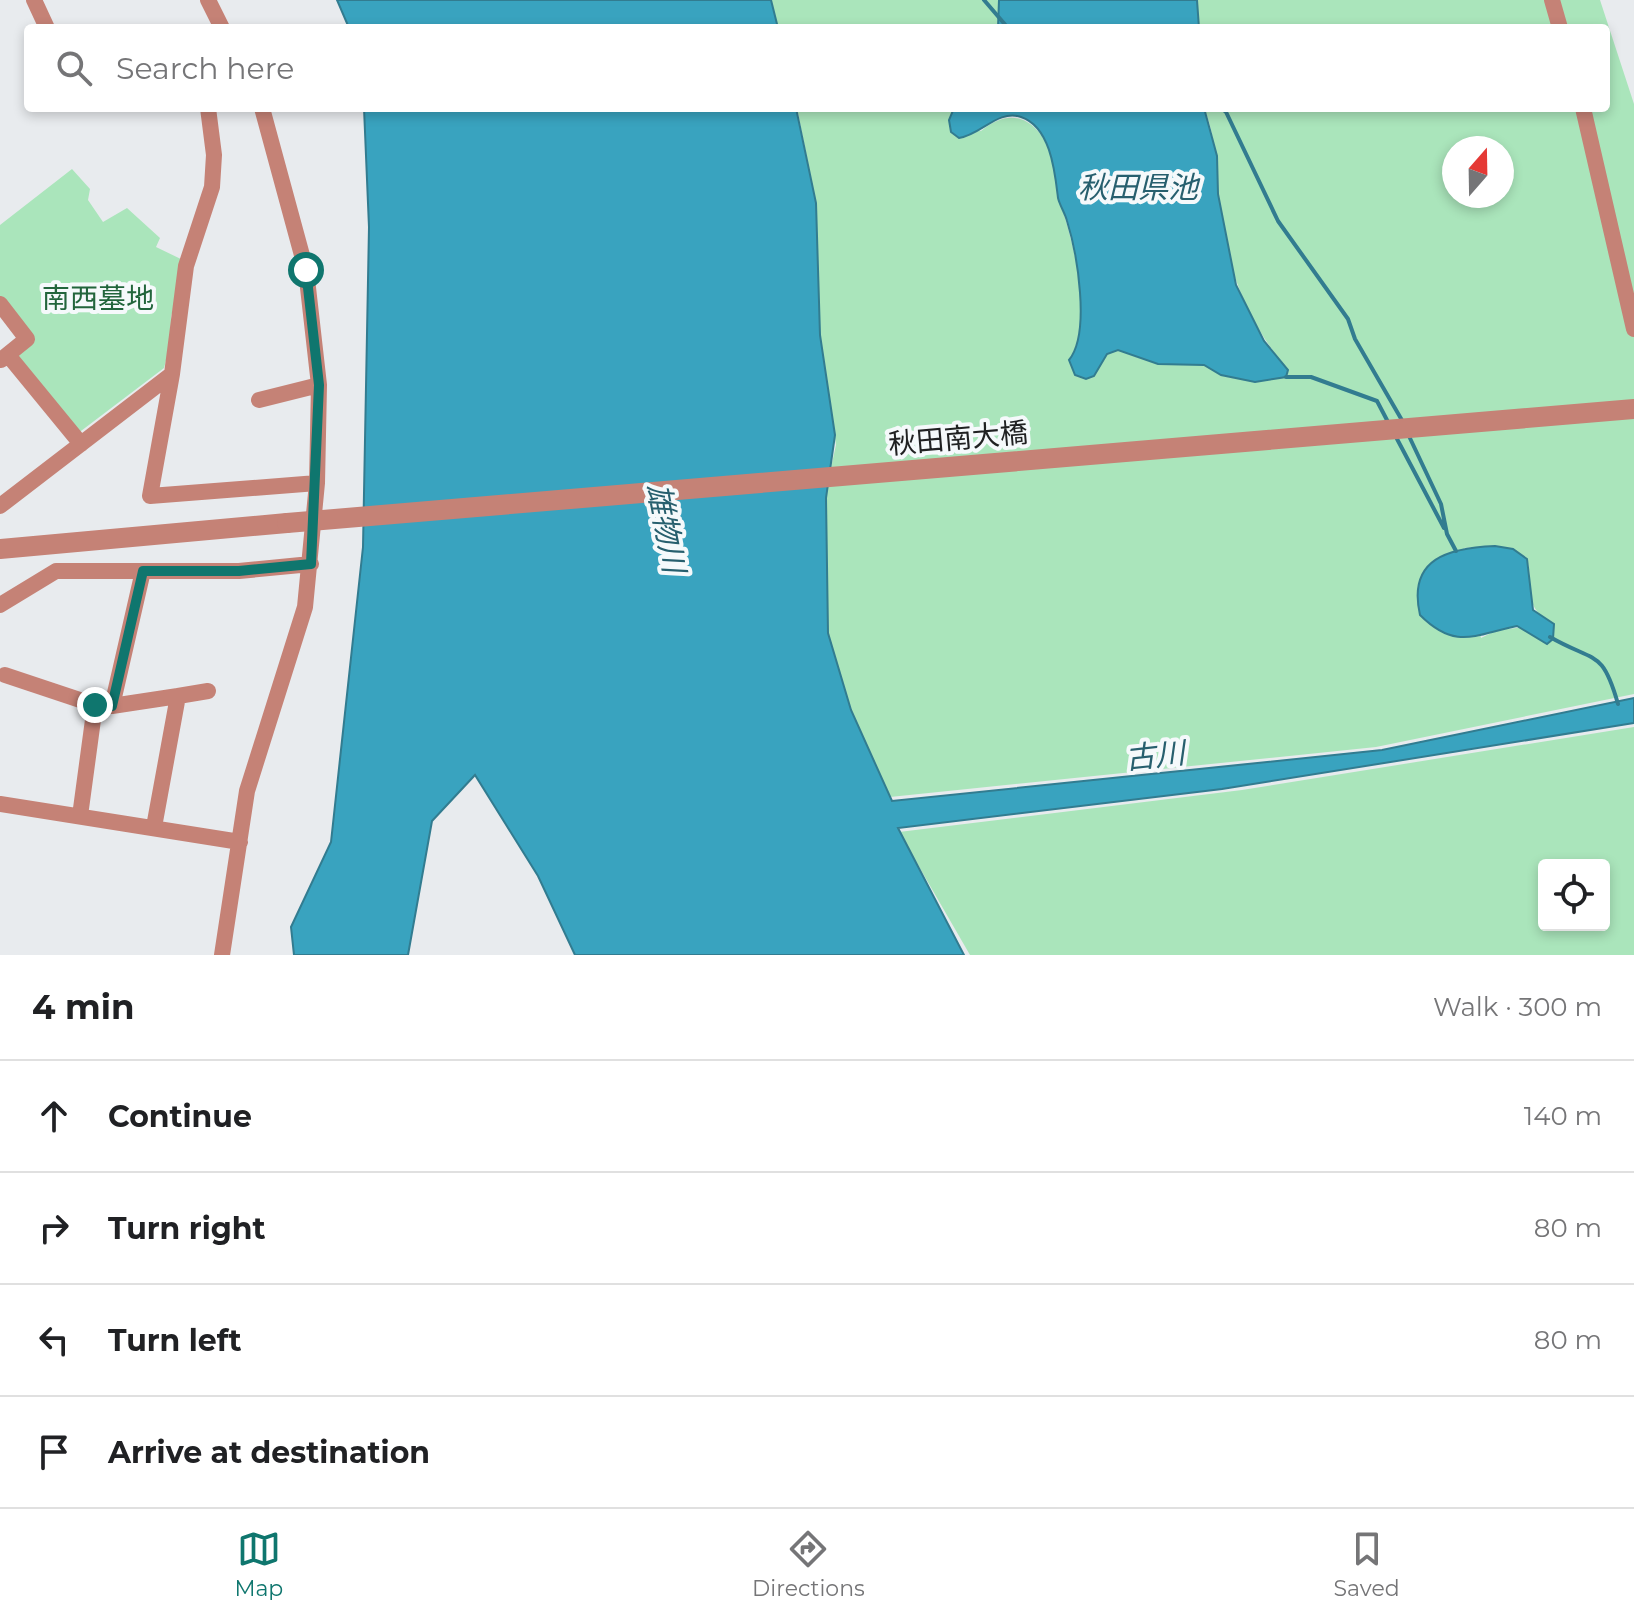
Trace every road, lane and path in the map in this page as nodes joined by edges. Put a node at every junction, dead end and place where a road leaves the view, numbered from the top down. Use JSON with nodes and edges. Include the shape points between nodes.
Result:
{"nodes":[{"id":1,"x":34,"y":0,"type":"edge"},
{"id":2,"x":208,"y":0,"type":"edge"},
{"id":3,"x":1552,"y":0,"type":"edge"},
{"id":4,"x":45,"y":24,"type":"edge"},
{"id":5,"x":220,"y":24,"type":"edge"},
{"id":6,"x":1559,"y":24,"type":"edge"},
{"id":7,"x":209,"y":112,"type":"edge"},
{"id":8,"x":263,"y":112,"type":"edge"},
{"id":9,"x":1584,"y":112,"type":"edge"},
{"id":10,"x":0,"y":304,"type":"edge"},
{"id":11,"x":1634,"y":329,"type":"edge"},
{"id":12,"x":4,"y":358,"type":"edge"},
{"id":13,"x":172,"y":374,"type":"junction"},
{"id":14,"x":319,"y":385,"type":"junction"},
{"id":15,"x":259,"y":400,"type":"dead end"},
{"id":16,"x":1634,"y":409,"type":"edge"},
{"id":17,"x":81,"y":444,"type":"junction"},
{"id":18,"x":317,"y":483,"type":"junction"},
{"id":19,"x":0,"y":506,"type":"edge"},
{"id":20,"x":0,"y":549,"type":"edge"},
{"id":21,"x":311,"y":564,"type":"junction"},
{"id":22,"x":143,"y":571,"type":"junction"},
{"id":23,"x":0,"y":605,"type":"edge"},
{"id":24,"x":5,"y":675,"type":"dead end"},
{"id":25,"x":208,"y":691,"type":"dead end"},
{"id":26,"x":178,"y":696,"type":"junction"},
{"id":27,"x":104,"y":705,"type":"junction"},
{"id":28,"x":0,"y":804,"type":"edge"},
{"id":29,"x":80,"y":816,"type":"junction"},
{"id":30,"x":154,"y":827,"type":"junction"},
{"id":31,"x":240,"y":842,"type":"junction"},
{"id":32,"x":222,"y":955,"type":"edge"}],
"edges":[{"from":1,"to":4,"type":"street"},
{"from":2,"to":5,"type":"street"},
{"from":3,"to":6,"type":"street"},
{"from":7,"to":13,"type":"street","via":[[212,187],[186,266]]},
{"from":8,"to":14,"type":"street","via":[[306,270]]},
{"from":9,"to":11,"type":"street"},
{"from":10,"to":12,"type":"street","via":[[27,339]]},
{"from":12,"to":17,"type":"street"},
{"from":13,"to":17,"type":"street"},
{"from":13,"to":18,"type":"street","via":[[150,496]]},
{"from":14,"to":15,"type":"street"},
{"from":14,"to":18,"type":"street"},
{"from":16,"to":20,"type":"street","name":"秋田南大橋","bridge":true},
{"from":17,"to":19,"type":"street"},
{"from":18,"to":21,"type":"street"},
{"from":21,"to":22,"type":"street"},
{"from":21,"to":31,"type":"street","via":[[305,607],[247,791]]},
{"from":22,"to":23,"type":"street","via":[[56,571]]},
{"from":22,"to":27,"type":"street"},
{"from":24,"to":27,"type":"street"},
{"from":25,"to":26,"type":"street"},
{"from":26,"to":27,"type":"street"},
{"from":26,"to":30,"type":"street"},
{"from":27,"to":29,"type":"street"},
{"from":28,"to":29,"type":"street"},
{"from":29,"to":30,"type":"street"},
{"from":30,"to":31,"type":"street"},
{"from":31,"to":32,"type":"street"}]}
